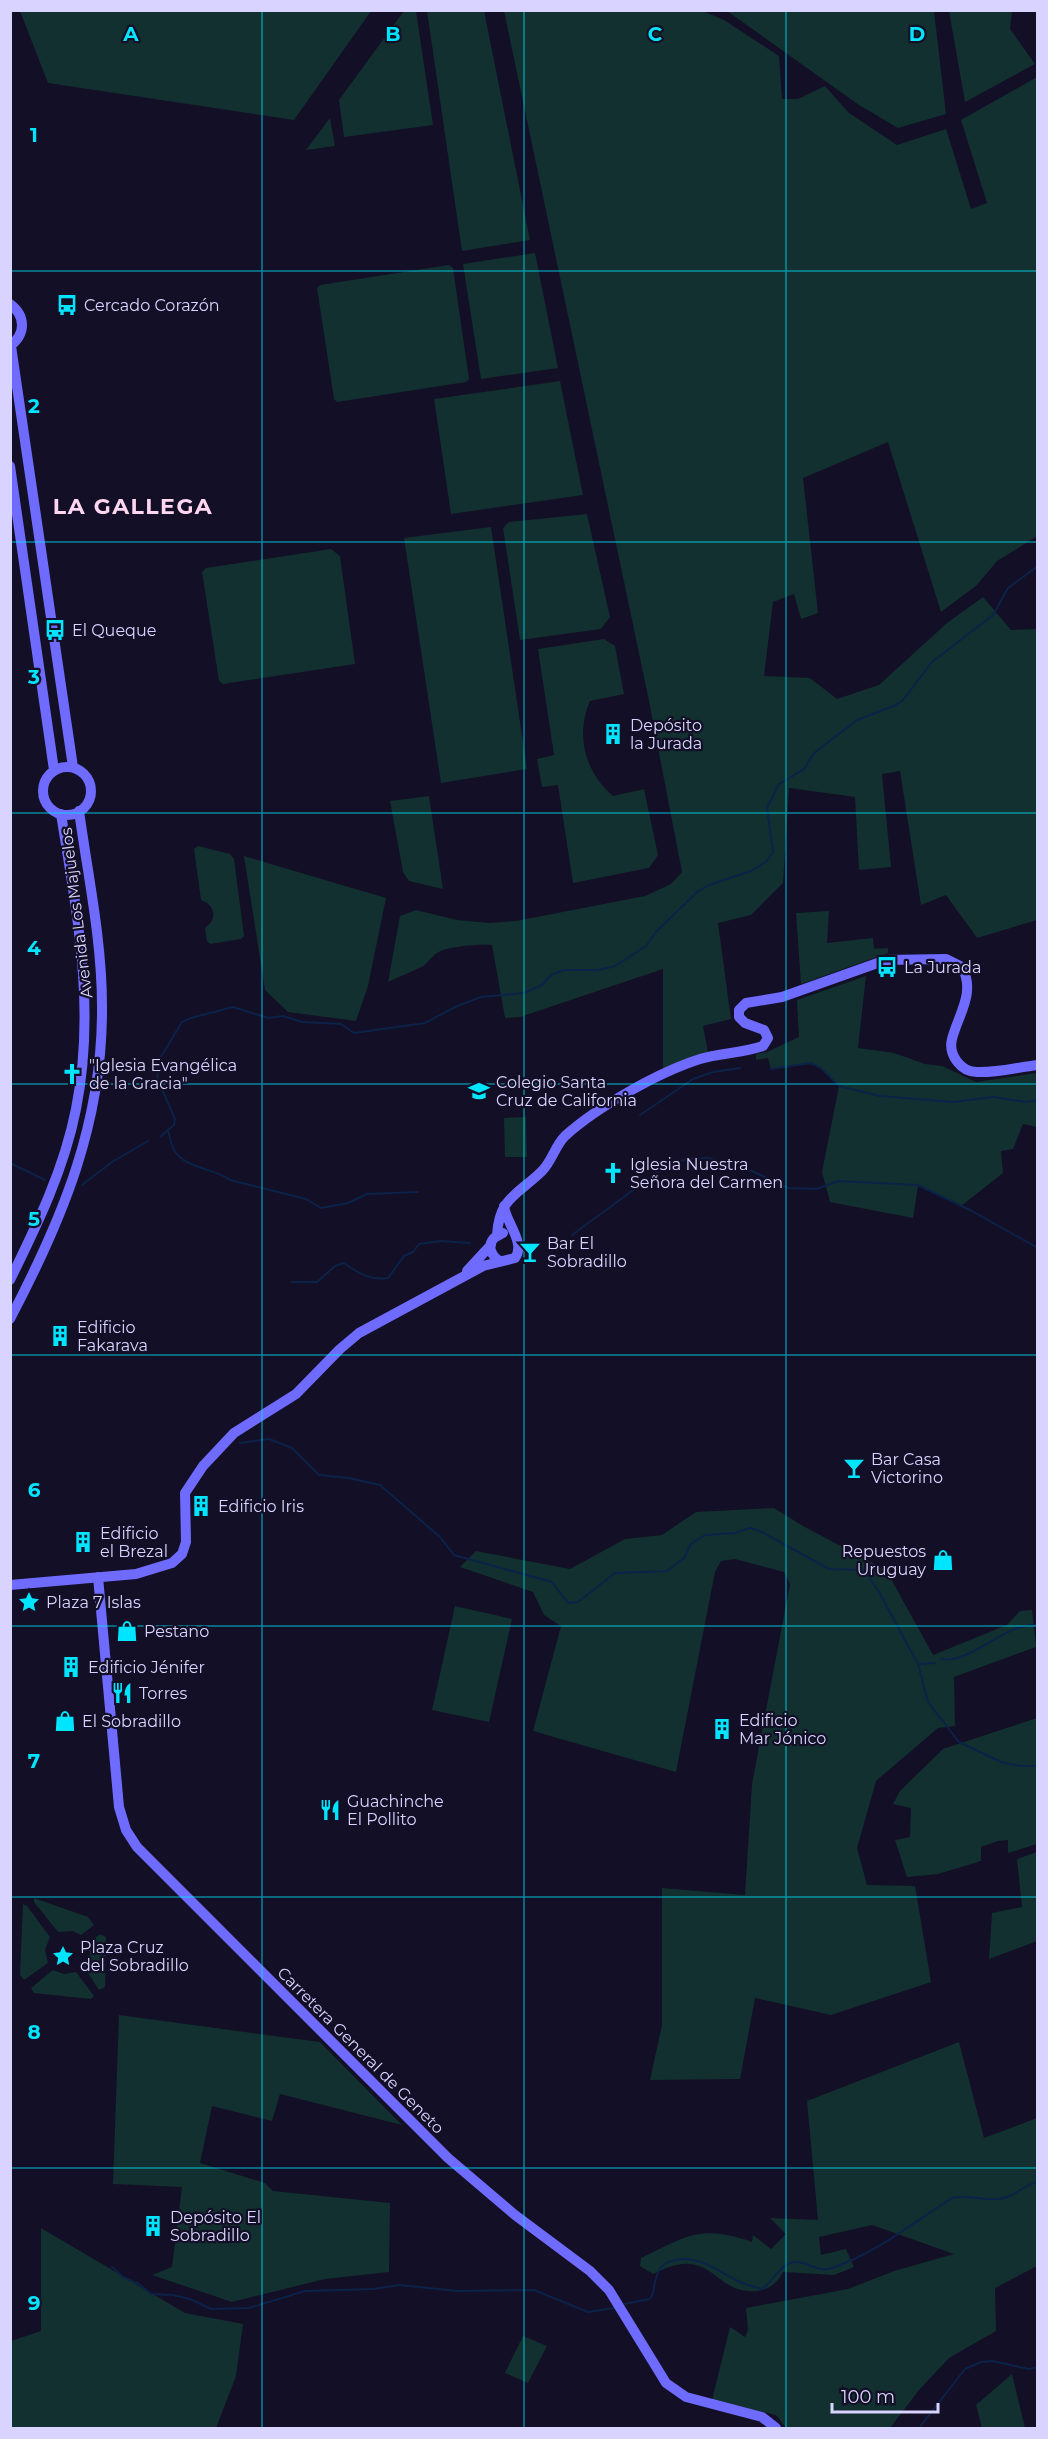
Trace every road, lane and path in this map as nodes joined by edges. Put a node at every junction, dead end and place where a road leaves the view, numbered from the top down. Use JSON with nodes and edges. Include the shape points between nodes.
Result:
{"nodes":[{"id":1,"x":10,"y":304,"type":"edge"},
{"id":2,"x":11,"y":346,"type":"edge"},
{"id":3,"x":10,"y":466,"type":"edge"},
{"id":4,"x":73,"y":767,"type":"junction"},
{"id":5,"x":54,"y":771,"type":"junction"},
{"id":6,"x":79,"y":811,"type":"junction"},
{"id":7,"x":61,"y":814,"type":"junction"},
{"id":8,"x":1038,"y":1065,"type":"edge"},
{"id":9,"x":504,"y":1206,"type":"junction"},
{"id":10,"x":514,"y":1236,"type":"junction"},
{"id":11,"x":494,"y":1240,"type":"junction"},
{"id":12,"x":500,"y":1261,"type":"junction"},
{"id":13,"x":464,"y":1275,"type":"junction"},
{"id":14,"x":10,"y":1280,"type":"edge"},
{"id":15,"x":15,"y":1300,"type":"edge"},
{"id":16,"x":10,"y":1319,"type":"edge"},
{"id":17,"x":98,"y":1577,"type":"junction"},
{"id":18,"x":10,"y":1585,"type":"edge"},
{"id":19,"x":776,"y":2428,"type":"edge"}],
"edges":[{"from":1,"to":2,"type":"main road","via":[[23,320],[22,332]]},
{"from":2,"to":4,"type":"main road"},
{"from":3,"to":5,"type":"main road"},
{"from":4,"to":5,"type":"main road"},
{"from":4,"to":6,"type":"main road","via":[[87,777],[91,787],[86,806]]},
{"from":5,"to":7,"type":"main road","via":[[44,783],[44,795],[47,804]]},
{"from":6,"to":7,"type":"main road"},
{"from":6,"to":15,"type":"main road","name":"Avenida Los Majuelos","via":[[101,964],[101,1042],[84,1148],[65,1204]]},
{"from":7,"to":14,"type":"main road","name":"Avenida Los Majuelos","via":[[84,964],[84,1040],[76,1108],[58,1174]]},
{"from":8,"to":9,"type":"main road","via":[[974,1072],[962,1067],[951,1046],[967,993],[962,967],[946,959],[886,960],[782,996],[746,1003],[739,1010],[739,1017],[764,1030],[768,1038],[763,1046],[683,1065],[590,1115],[564,1137],[543,1170]]},
{"from":9,"to":10,"type":"main road"},
{"from":9,"to":11,"type":"main road"},
{"from":10,"to":11,"type":"main road","via":[[505,1233]]},
{"from":10,"to":12,"type":"main road","via":[[519,1242],[518,1254],[510,1261]]},
{"from":11,"to":12,"type":"main road","via":[[493,1256]]},
{"from":11,"to":13,"type":"main road"},
{"from":12,"to":13,"type":"main road"},
{"from":13,"to":17,"type":"main road","via":[[359,1333],[296,1394],[221,1445],[185,1493],[186,1542],[182,1554],[172,1563],[136,1574]]},
{"from":15,"to":16,"type":"main road","name":"Avenida Los Majuelos"},
{"from":17,"to":18,"type":"main road"},
{"from":17,"to":19,"type":"main road","name":"Carretera General de Geneto","via":[[119,1807],[126,1830],[137,1847],[448,2158],[609,2290],[666,2383],[686,2397],[762,2417]]}]}
